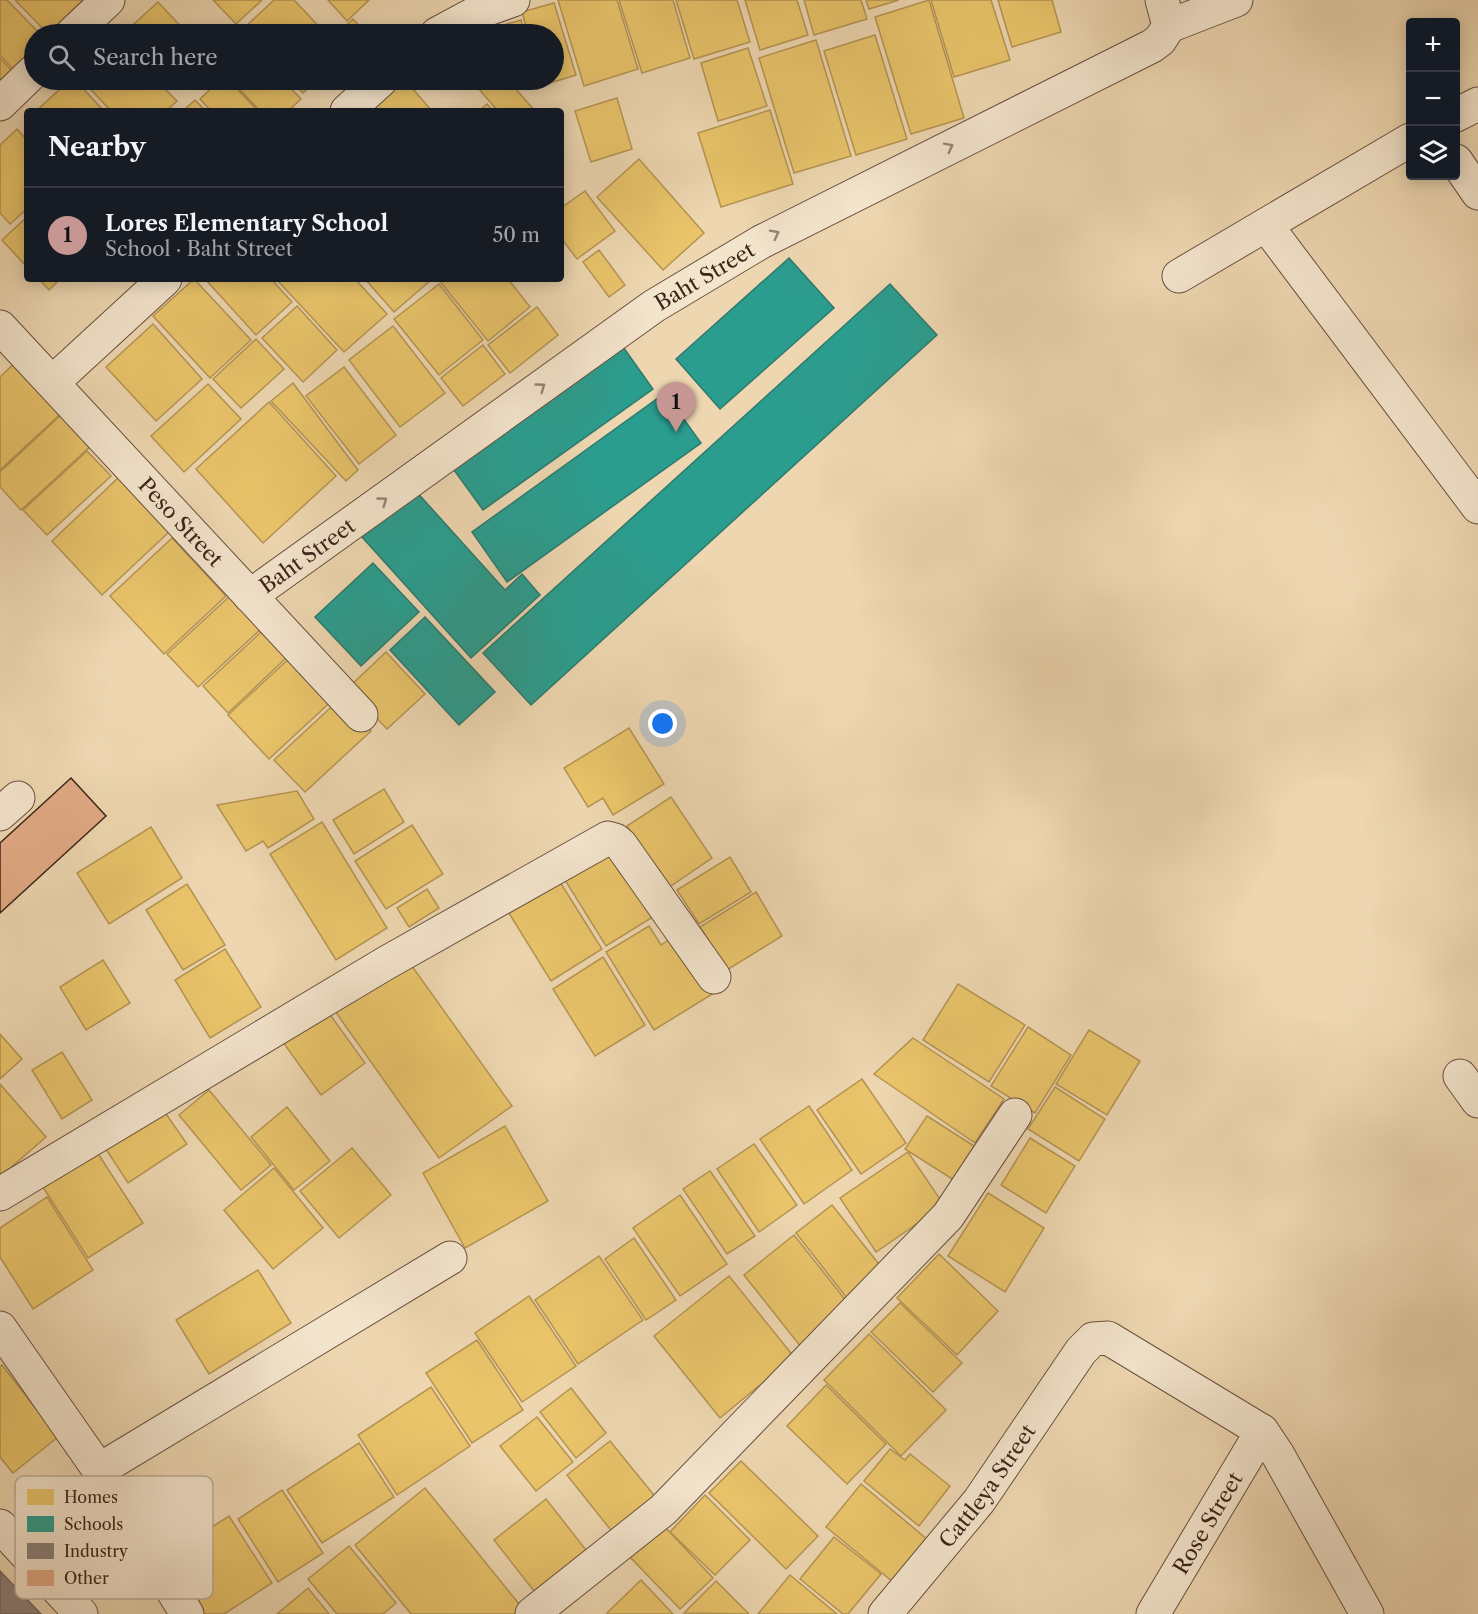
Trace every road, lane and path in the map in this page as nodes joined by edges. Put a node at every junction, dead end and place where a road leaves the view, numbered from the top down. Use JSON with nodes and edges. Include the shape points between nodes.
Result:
{"nodes":[{"id":1,"x":513,"y":0,"type":"edge"},
{"id":2,"x":1236,"y":0,"type":"edge"},
{"id":3,"x":106,"y":1,"type":"edge"},
{"id":4,"x":1165,"y":13,"type":"edge"},
{"id":5,"x":82,"y":24,"type":"edge"},
{"id":6,"x":456,"y":24,"type":"edge"},
{"id":7,"x":24,"y":81,"type":"edge"},
{"id":8,"x":370,"y":90,"type":"edge"},
{"id":9,"x":0,"y":104,"type":"edge"},
{"id":10,"x":1478,"y":104,"type":"edge"},
{"id":11,"x":350,"y":108,"type":"edge"},
{"id":12,"x":1460,"y":113,"type":"edge"},
{"id":13,"x":1406,"y":142,"type":"edge"},
{"id":14,"x":1460,"y":168,"type":"edge"},
{"id":15,"x":1478,"y":193,"type":"edge"},
{"id":16,"x":1266,"y":225,"type":"junction"},
{"id":17,"x":1179,"y":276,"type":"dead end"},
{"id":18,"x":162,"y":282,"type":"edge"},
{"id":19,"x":0,"y":327,"type":"edge"},
{"id":20,"x":53,"y":382,"type":"junction"},
{"id":21,"x":1478,"y":507,"type":"edge"},
{"id":22,"x":250,"y":596,"type":"junction"},
{"id":23,"x":362,"y":715,"type":"dead end"},
{"id":24,"x":714,"y":976,"type":"dead end"},
{"id":25,"x":1015,"y":1114,"type":"dead end"},
{"id":26,"x":0,"y":1194,"type":"edge"},
{"id":27,"x":450,"y":1258,"type":"dead end"},
{"id":28,"x":0,"y":1328,"type":"edge"},
{"id":29,"x":1262,"y":1431,"type":"junction"},
{"id":30,"x":99,"y":1470,"type":"junction"},
{"id":31,"x":103,"y":1476,"type":"edge"},
{"id":32,"x":0,"y":1526,"type":"edge"},
{"id":33,"x":15,"y":1542,"type":"edge"},
{"id":34,"x":67,"y":1599,"type":"edge"},
{"id":35,"x":178,"y":1599,"type":"edge"},
{"id":36,"x":81,"y":1614,"type":"edge"},
{"id":37,"x":187,"y":1614,"type":"edge"},
{"id":38,"x":532,"y":1614,"type":"edge"},
{"id":39,"x":885,"y":1614,"type":"edge"},
{"id":40,"x":1153,"y":1614,"type":"edge"},
{"id":41,"x":1368,"y":1614,"type":"edge"}],
"edges":[{"from":1,"to":6,"type":"street"},
{"from":2,"to":4,"type":"street"},
{"from":3,"to":5,"type":"street"},
{"from":22,"to":4,"type":"street","name":"Baht Street","one_way":true,"via":[[654,306],[761,242],[1152,46],[1160,40]]},
{"from":7,"to":9,"type":"street"},
{"from":8,"to":11,"type":"street"},
{"from":10,"to":12,"type":"street"},
{"from":13,"to":16,"type":"street"},
{"from":14,"to":15,"type":"street"},
{"from":16,"to":17,"type":"street"},
{"from":16,"to":21,"type":"street"},
{"from":18,"to":20,"type":"street"},
{"from":19,"to":20,"type":"street","name":"Peso Street"},
{"from":20,"to":22,"type":"street","name":"Peso Street"},
{"from":22,"to":23,"type":"street","name":"Peso Street"},
{"from":24,"to":26,"type":"street","via":[[621,845],[608,838],[386,963]]},
{"from":25,"to":38,"type":"street","via":[[948,1216],[932,1233],[663,1510]]},
{"from":27,"to":30,"type":"street"},
{"from":28,"to":30,"type":"street"},
{"from":29,"to":39,"type":"street","name":"Cattleya Street","via":[[1108,1338],[1093,1339],[979,1501]]},
{"from":29,"to":40,"type":"street","name":"Rose Street"},
{"from":29,"to":41,"type":"street"},
{"from":30,"to":31,"type":"street"},
{"from":32,"to":33,"type":"street"},
{"from":34,"to":36,"type":"street"},
{"from":35,"to":37,"type":"street"}]}
